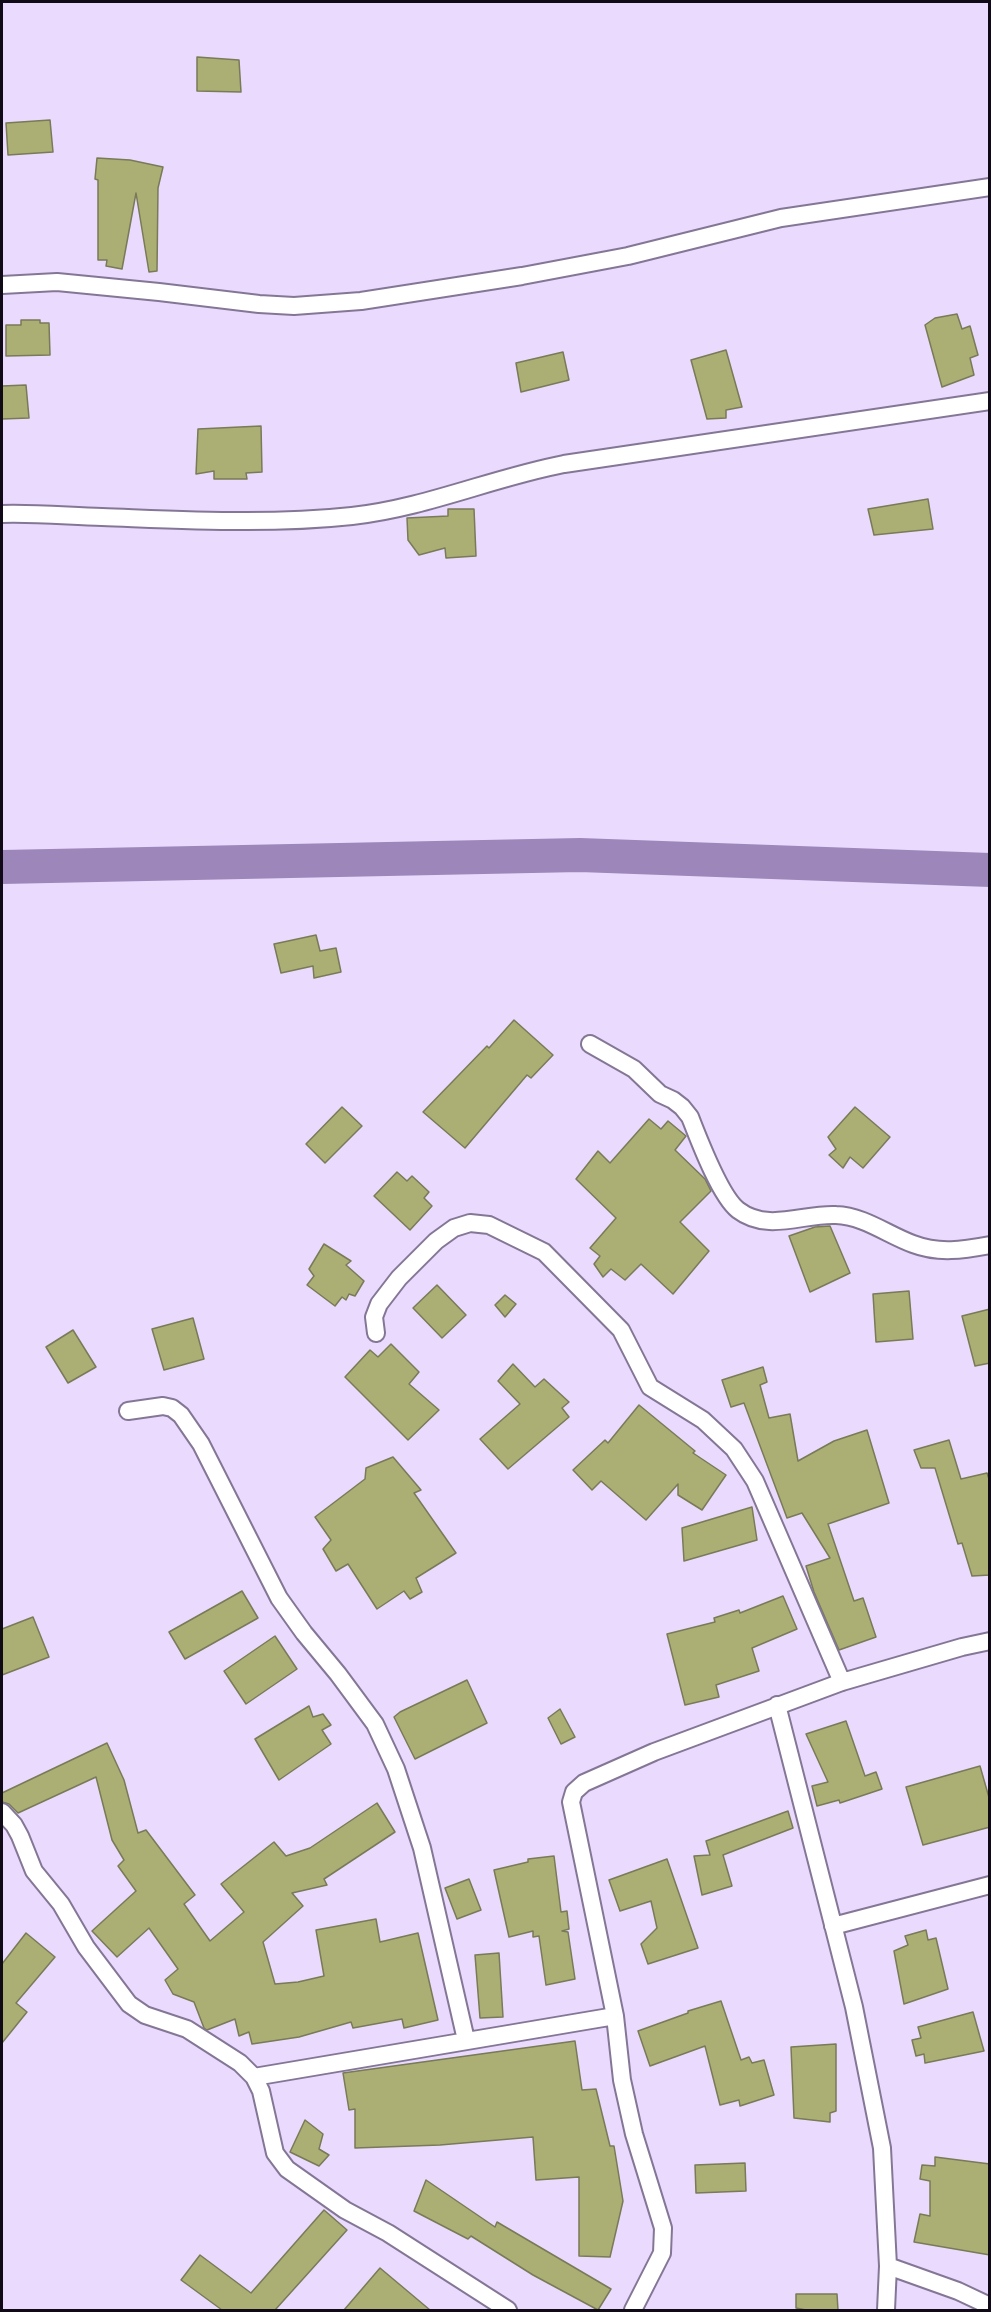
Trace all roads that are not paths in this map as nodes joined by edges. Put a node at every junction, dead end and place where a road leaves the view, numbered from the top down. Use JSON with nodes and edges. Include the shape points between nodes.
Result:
{"nodes":[{"id":1,"x":990,"y":187,"type":"edge"},
{"id":2,"x":2,"y":285,"type":"edge"},
{"id":3,"x":990,"y":401,"type":"edge"},
{"id":4,"x":2,"y":514,"type":"edge"},
{"id":5,"x":590,"y":1044,"type":"dead end"},
{"id":6,"x":990,"y":1245,"type":"edge"},
{"id":7,"x":376,"y":1333,"type":"dead end"},
{"id":8,"x":128,"y":1411,"type":"dead end"},
{"id":9,"x":990,"y":1641,"type":"edge"},
{"id":10,"x":842,"y":1682,"type":"junction"},
{"id":11,"x":777,"y":1705,"type":"junction"},
{"id":12,"x":2,"y":1812,"type":"edge"},
{"id":13,"x":990,"y":1885,"type":"edge"},
{"id":14,"x":833,"y":1926,"type":"junction"},
{"id":15,"x":615,"y":2016,"type":"junction"},
{"id":16,"x":466,"y":2040,"type":"junction"},
{"id":17,"x":254,"y":2077,"type":"junction"},
{"id":18,"x":888,"y":2266,"type":"junction"},
{"id":19,"x":990,"y":2307,"type":"edge"},
{"id":20,"x":507,"y":2310,"type":"edge"},
{"id":21,"x":633,"y":2310,"type":"edge"},
{"id":22,"x":886,"y":2310,"type":"edge"}],
"edges":[{"from":1,"to":2,"type":"street","via":[[781,218],[628,256],[361,301],[294,306],[57,282]]},
{"from":3,"to":4,"type":"street","via":[[539,468],[400,508],[352,516],[193,520]]},
{"from":5,"to":6,"type":"street","via":[[634,1069],[660,1094],[682,1107],[723,1190],[740,1212],[780,1222],[851,1217],[935,1250],[958,1251]]},
{"from":7,"to":10,"type":"street","via":[[374,1317],[379,1304],[435,1240],[454,1228],[470,1223],[489,1225],[544,1251],[621,1330],[650,1387],[702,1420],[734,1449],[755,1481]]},
{"from":8,"to":16,"type":"street","via":[[163,1406],[182,1415],[201,1444],[279,1598],[375,1724],[396,1770],[422,1848]]},
{"from":9,"to":10,"type":"street"},
{"from":10,"to":11,"type":"street"},
{"from":11,"to":14,"type":"street"},
{"from":11,"to":15,"type":"street","via":[[654,1752],[584,1783],[574,1792],[571,1802]]},
{"from":12,"to":17,"type":"street","via":[[20,1836],[34,1871],[129,2004],[145,2015],[187,2029],[240,2063]]},
{"from":13,"to":14,"type":"street"},
{"from":14,"to":18,"type":"street","via":[[854,2007],[882,2148]]},
{"from":15,"to":16,"type":"street"},
{"from":15,"to":21,"type":"street","via":[[622,2080],[634,2134],[663,2228],[662,2253]]},
{"from":16,"to":17,"type":"street"},
{"from":17,"to":20,"type":"street","via":[[261,2091],[275,2153],[287,2169],[345,2210],[388,2233]]},
{"from":18,"to":19,"type":"street"},
{"from":18,"to":22,"type":"street"}]}
